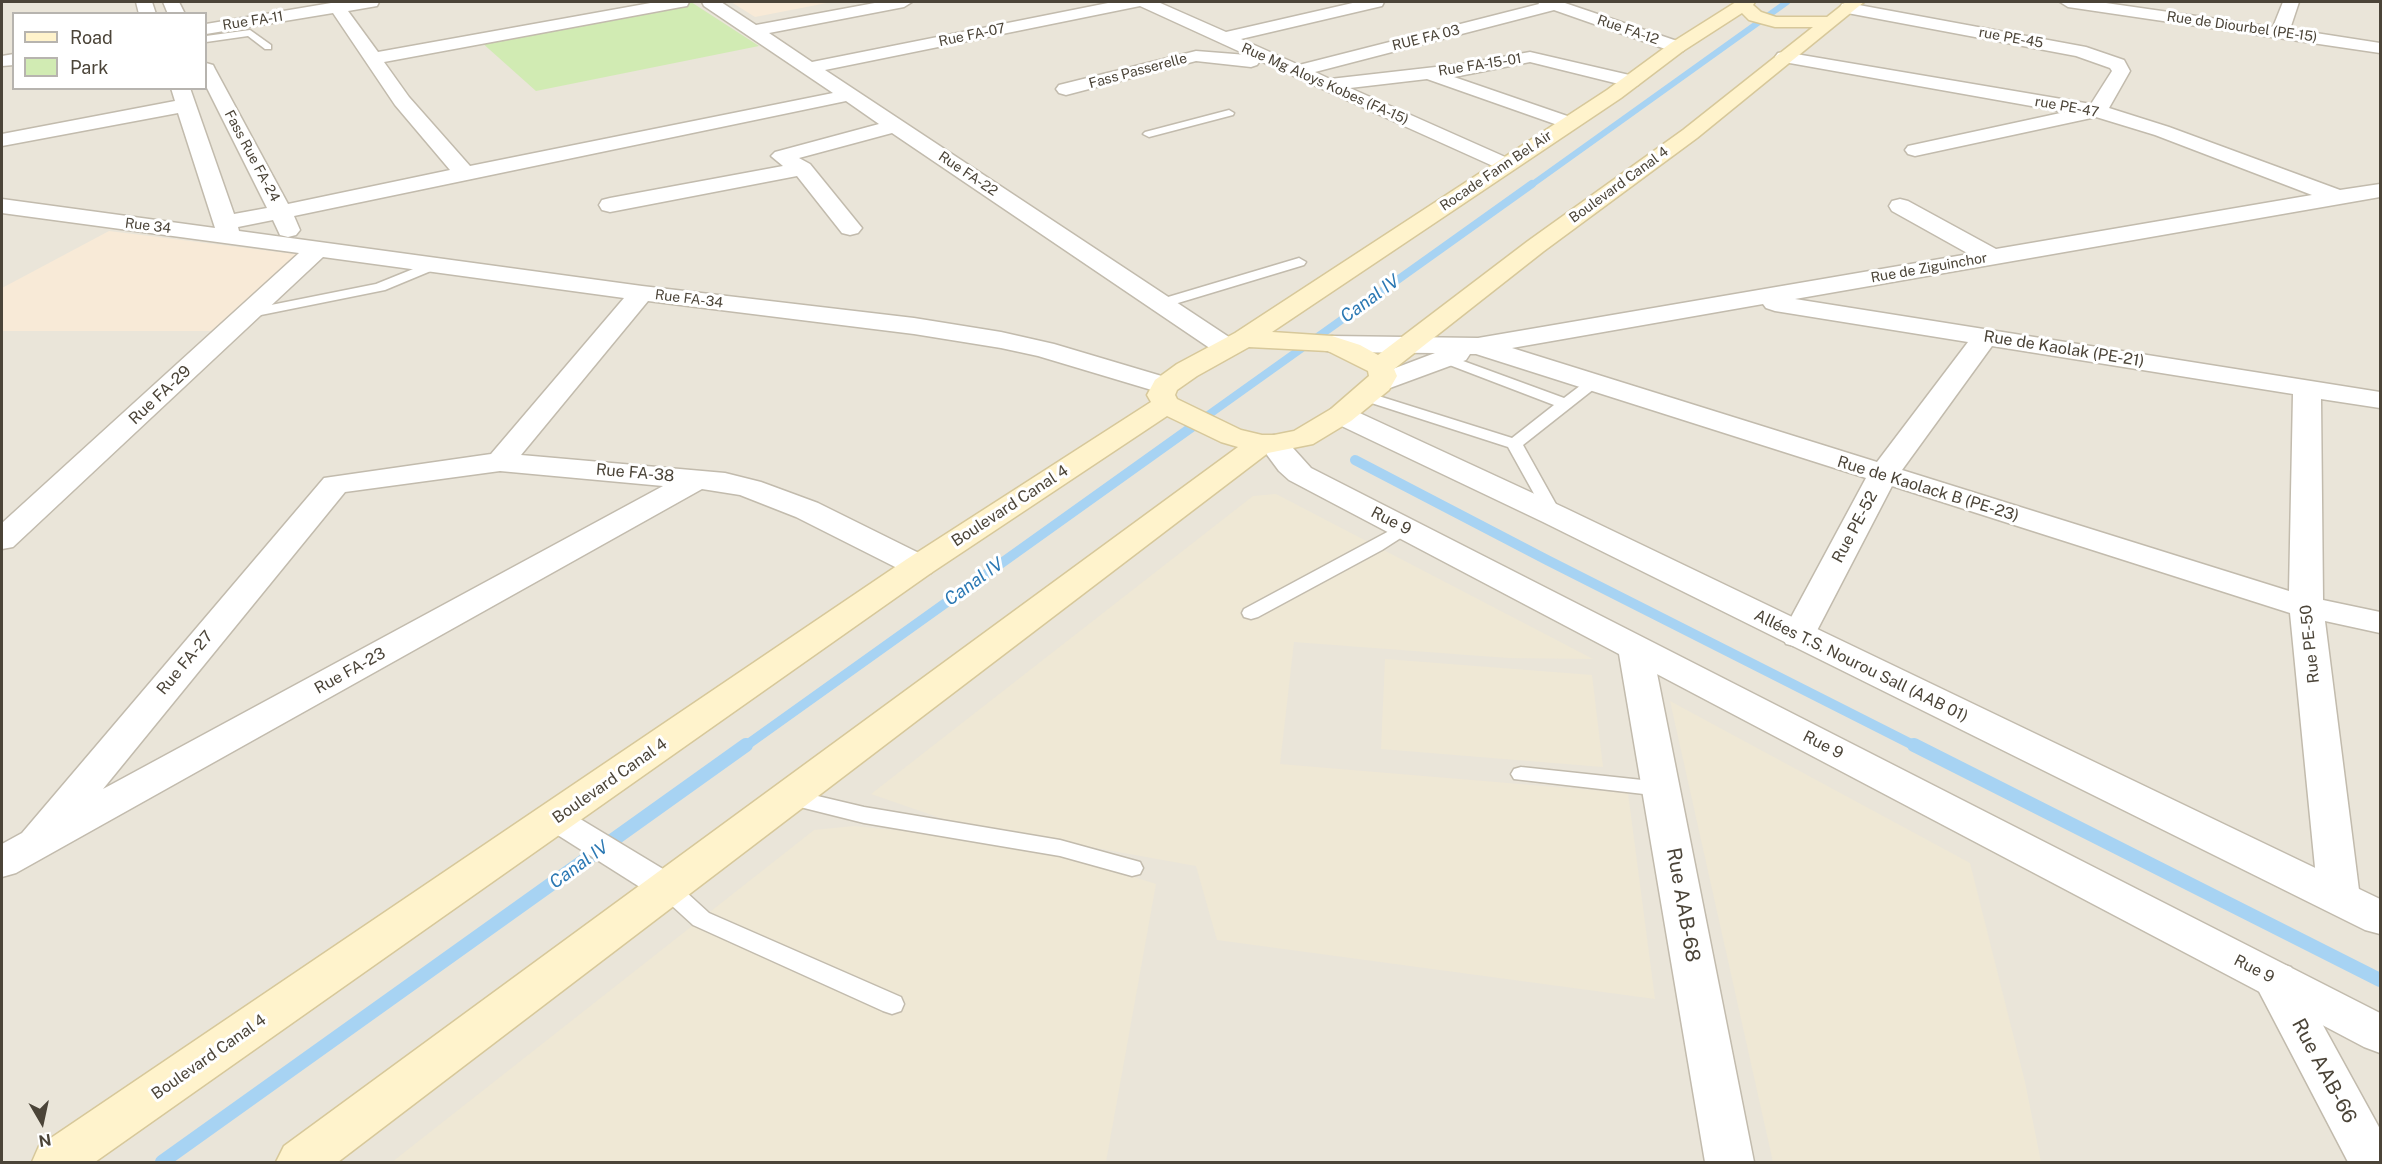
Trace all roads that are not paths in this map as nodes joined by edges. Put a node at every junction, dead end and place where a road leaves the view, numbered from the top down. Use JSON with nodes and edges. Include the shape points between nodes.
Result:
{"nodes":[{"id":1,"x":364,"y":2,"type":"edge"},
{"id":2,"x":681,"y":2,"type":"edge"},
{"id":3,"x":710,"y":2,"type":"edge"},
{"id":4,"x":904,"y":2,"type":"edge"},
{"id":5,"x":1136,"y":2,"type":"edge"},
{"id":6,"x":1145,"y":2,"type":"edge"},
{"id":7,"x":1376,"y":2,"type":"edge"},
{"id":8,"x":2068,"y":2,"type":"edge"},
{"id":9,"x":2291,"y":2,"type":"edge"},
{"id":10,"x":1551,"y":3,"type":"edge"},
{"id":11,"x":1745,"y":3,"type":"edge"},
{"id":12,"x":1852,"y":5,"type":"edge"},
{"id":13,"x":337,"y":7,"type":"junction"},
{"id":14,"x":2155,"y":8,"type":"edge"},
{"id":15,"x":1827,"y":22,"type":"junction"},
{"id":16,"x":207,"y":28,"type":"edge"},
{"id":17,"x":753,"y":31,"type":"junction"},
{"id":18,"x":2280,"y":33,"type":"junction"},
{"id":19,"x":1224,"y":38,"type":"junction"},
{"id":20,"x":207,"y":39,"type":"edge"},
{"id":21,"x":268,"y":47,"type":"dead end"},
{"id":22,"x":1677,"y":47,"type":"junction"},
{"id":23,"x":2380,"y":48,"type":"edge"},
{"id":24,"x":1784,"y":57,"type":"junction"},
{"id":25,"x":372,"y":59,"type":"junction"},
{"id":26,"x":809,"y":68,"type":"junction"},
{"id":27,"x":1289,"y":68,"type":"junction"},
{"id":28,"x":207,"y":71,"type":"edge"},
{"id":29,"x":1426,"y":72,"type":"junction"},
{"id":30,"x":1630,"y":81,"type":"junction"},
{"id":31,"x":1327,"y":85,"type":"junction"},
{"id":32,"x":1066,"y":89,"type":"dead end"},
{"id":33,"x":849,"y":95,"type":"junction"},
{"id":34,"x":183,"y":97,"type":"edge"},
{"id":35,"x":2097,"y":111,"type":"junction"},
{"id":36,"x":1229,"y":113,"type":"dead end"},
{"id":37,"x":1569,"y":123,"type":"junction"},
{"id":38,"x":895,"y":126,"type":"junction"},
{"id":39,"x":1149,"y":134,"type":"dead end"},
{"id":40,"x":3,"y":139,"type":"edge"},
{"id":41,"x":1915,"y":150,"type":"dead end"},
{"id":42,"x":1504,"y":165,"type":"junction"},
{"id":43,"x":802,"y":169,"type":"junction"},
{"id":44,"x":465,"y":174,"type":"junction"},
{"id":45,"x":2380,"y":190,"type":"edge"},
{"id":46,"x":2339,"y":197,"type":"junction"},
{"id":47,"x":609,"y":205,"type":"dead end"},
{"id":48,"x":2,"y":206,"type":"edge"},
{"id":49,"x":1900,"y":206,"type":"dead end"},
{"id":50,"x":281,"y":212,"type":"junction"},
{"id":51,"x":850,"y":228,"type":"dead end"},
{"id":52,"x":227,"y":230,"type":"junction"},
{"id":53,"x":306,"y":248,"type":"junction"},
{"id":54,"x":1992,"y":257,"type":"junction"},
{"id":55,"x":1299,"y":262,"type":"dead end"},
{"id":56,"x":433,"y":265,"type":"junction"},
{"id":57,"x":642,"y":293,"type":"junction"},
{"id":58,"x":1748,"y":299,"type":"junction"},
{"id":59,"x":1163,"y":303,"type":"junction"},
{"id":60,"x":246,"y":314,"type":"junction"},
{"id":61,"x":1447,"y":314,"type":"junction"},
{"id":62,"x":1985,"y":337,"type":"junction"},
{"id":63,"x":1235,"y":343,"type":"junction"},
{"id":64,"x":1332,"y":344,"type":"junction"},
{"id":65,"x":1407,"y":346,"type":"junction"},
{"id":66,"x":1478,"y":346,"type":"junction"},
{"id":67,"x":1444,"y":358,"type":"junction"},
{"id":68,"x":1594,"y":382,"type":"junction"},
{"id":69,"x":2307,"y":388,"type":"junction"},
{"id":70,"x":1366,"y":390,"type":"junction"},
{"id":71,"x":1165,"y":395,"type":"junction"},
{"id":72,"x":2380,"y":400,"type":"edge"},
{"id":73,"x":1565,"y":404,"type":"junction"},
{"id":74,"x":1268,"y":444,"type":"junction"},
{"id":75,"x":1514,"y":444,"type":"junction"},
{"id":76,"x":500,"y":462,"type":"junction"},
{"id":77,"x":1883,"y":475,"type":"junction"},
{"id":78,"x":698,"y":479,"type":"junction"},
{"id":79,"x":335,"y":484,"type":"joint"},
{"id":80,"x":1554,"y":515,"type":"junction"},
{"id":81,"x":1404,"y":528,"type":"junction"},
{"id":82,"x":2,"y":540,"type":"edge"},
{"id":83,"x":919,"y":566,"type":"junction"},
{"id":84,"x":2306,"y":607,"type":"junction"},
{"id":85,"x":1251,"y":613,"type":"dead end"},
{"id":86,"x":2380,"y":621,"type":"edge"},
{"id":87,"x":1798,"y":636,"type":"junction"},
{"id":88,"x":1635,"y":648,"type":"junction"},
{"id":89,"x":1521,"y":774,"type":"dead end"},
{"id":90,"x":1661,"y":789,"type":"junction"},
{"id":91,"x":788,"y":797,"type":"junction"},
{"id":92,"x":556,"y":819,"type":"junction"},
{"id":93,"x":36,"y":843,"type":"junction"},
{"id":94,"x":2,"y":862,"type":"edge"},
{"id":95,"x":1132,"y":868,"type":"dead end"},
{"id":96,"x":666,"y":887,"type":"junction"},
{"id":97,"x":2339,"y":898,"type":"junction"},
{"id":98,"x":2380,"y":918,"type":"edge"},
{"id":99,"x":2275,"y":980,"type":"junction"},
{"id":100,"x":892,"y":1004,"type":"dead end"},
{"id":101,"x":2380,"y":1034,"type":"edge"},
{"id":102,"x":56,"y":1162,"type":"edge"},
{"id":103,"x":301,"y":1162,"type":"edge"},
{"id":104,"x":1730,"y":1162,"type":"edge"},
{"id":105,"x":2373,"y":1162,"type":"edge"}],
"edges":[{"from":1,"to":13,"type":"street","name":"Rue FA-11"},
{"from":2,"to":25,"type":"street"},
{"from":3,"to":17,"type":"street","name":"Rue FA-22"},
{"from":4,"to":17,"type":"street"},
{"from":5,"to":26,"type":"street","name":"Rue FA-07"},
{"from":6,"to":19,"type":"street","name":"Rue Mg Aloys Kobes (FA-15)"},
{"from":7,"to":19,"type":"street"},
{"from":8,"to":14,"type":"street","name":"Rue de Diourbel (PE-15)"},
{"from":9,"to":18,"type":"street"},
{"from":10,"to":22,"type":"street","name":"Rue FA-12"},
{"from":10,"to":27,"type":"street","name":"RUE FA 03"},
{"from":11,"to":15,"type":"main road","via":[[1755,16],[1775,21]]},
{"from":11,"to":22,"type":"main road","name":"Rocade Fann Bel Air"},
{"from":12,"to":15,"type":"main road","name":"Boulevard Canal 4"},
{"from":12,"to":35,"type":"street","name":"rue PE-45","via":[[2101,57],[2117,64],[2121,72]]},
{"from":13,"to":16,"type":"street","name":"Rue FA-11"},
{"from":13,"to":25,"type":"street"},
{"from":14,"to":18,"type":"street","name":"Rue de Diourbel (PE-15)"},
{"from":15,"to":24,"type":"main road","name":"Boulevard Canal 4"},
{"from":17,"to":26,"type":"street","name":"Rue FA-22"},
{"from":18,"to":23,"type":"street","name":"Rue de Diourbel (PE-15)"},
{"from":19,"to":27,"type":"street","name":"Rue Mg Aloys Kobes (FA-15)"},
{"from":20,"to":21,"type":"lane","via":[[250,33]]},
{"from":22,"to":30,"type":"main road","name":"Rocade Fann Bel Air"},
{"from":24,"to":35,"type":"street","name":"rue PE-47"},
{"from":24,"to":61,"type":"main road","name":"Boulevard Canal 4","via":[[1690,134]]},
{"from":25,"to":44,"type":"street","via":[[402,101]]},
{"from":26,"to":33,"type":"street","name":"Rue FA-22"},
{"from":27,"to":31,"type":"street","name":"Rue Mg Aloys Kobes (FA-15)"},
{"from":27,"to":32,"type":"street","name":"Fass Passerelle","via":[[1196,56]]},
{"from":28,"to":50,"type":"street","name":"Fass Rue FA-24"},
{"from":29,"to":30,"type":"street","name":"Rue FA-15-01","via":[[1462,70],[1530,57]]},
{"from":29,"to":31,"type":"street","name":"Rue FA-15-01"},
{"from":29,"to":37,"type":"street"},
{"from":30,"to":37,"type":"main road","name":"Rocade Fann Bel Air"},
{"from":31,"to":42,"type":"street","name":"Rue Mg Aloys Kobes (FA-15)"},
{"from":33,"to":38,"type":"street","name":"Rue FA-22"},
{"from":33,"to":44,"type":"street"},
{"from":34,"to":40,"type":"street"},
{"from":34,"to":52,"type":"street"},
{"from":35,"to":41,"type":"street"},
{"from":35,"to":46,"type":"street","name":"rue PE-47"},
{"from":36,"to":39,"type":"lane"},
{"from":37,"to":42,"type":"main road","name":"Rocade Fann Bel Air"},
{"from":38,"to":43,"type":"street","via":[[782,156]]},
{"from":38,"to":59,"type":"street","name":"Rue FA-22"},
{"from":42,"to":63,"type":"main road","name":"Rocade Fann Bel Air"},
{"from":43,"to":47,"type":"street"},
{"from":43,"to":51,"type":"street"},
{"from":44,"to":50,"type":"street"},
{"from":45,"to":46,"type":"street","name":"Rue de Ziguinchor"},
{"from":46,"to":54,"type":"street","name":"Rue de Ziguinchor"},
{"from":48,"to":52,"type":"street","name":"Rue 34"},
{"from":49,"to":54,"type":"street"},
{"from":50,"to":52,"type":"street"},
{"from":50,"to":53,"type":"street","name":"Fass Rue FA-24"},
{"from":52,"to":53,"type":"street","name":"Rue 34"},
{"from":53,"to":56,"type":"street","name":"Rue FA-34"},
{"from":53,"to":60,"type":"street","name":"Rue FA-29"},
{"from":54,"to":58,"type":"street","name":"Rue de Ziguinchor"},
{"from":55,"to":59,"type":"lane"},
{"from":56,"to":57,"type":"street","name":"Rue FA-34"},
{"from":56,"to":60,"type":"lane","via":[[380,287]]},
{"from":57,"to":71,"type":"street","name":"Rue FA-34","via":[[1001,340],[1083,362]]},
{"from":57,"to":76,"type":"street"},
{"from":58,"to":62,"type":"street","name":"Rue de Kaolak (PE-21)"},
{"from":58,"to":66,"type":"street","name":"Rue de Ziguinchor"},
{"from":59,"to":63,"type":"street","name":"Rue FA-22"},
{"from":60,"to":82,"type":"street","name":"Rue FA-29"},
{"from":61,"to":65,"type":"main road","name":"Boulevard Canal 4"},
{"from":61,"to":66,"type":"street","via":[[1457,333]]},
{"from":62,"to":69,"type":"street","name":"Rue de Kaolak (PE-21)"},
{"from":62,"to":77,"type":"street","name":"Rue PE-52"},
{"from":63,"to":64,"type":"main road","via":[[1306,340]]},
{"from":63,"to":71,"type":"main road","name":"Rocade Fann Bel Air","via":[[1187,370]]},
{"from":64,"to":65,"type":"street"},
{"from":64,"to":70,"type":"main road","via":[[1351,351]]},
{"from":65,"to":66,"type":"street"},
{"from":65,"to":70,"type":"main road","name":"Boulevard Canal 4"},
{"from":66,"to":67,"type":"street"},
{"from":66,"to":68,"type":"street","name":"Rue de Kaolack B (PE-23)"},
{"from":67,"to":70,"type":"street"},
{"from":67,"to":73,"type":"lane"},
{"from":68,"to":73,"type":"lane"},
{"from":68,"to":77,"type":"street","name":"Rue de Kaolack B (PE-23)"},
{"from":69,"to":72,"type":"street","name":"Rue de Kaolak (PE-21)"},
{"from":69,"to":84,"type":"street","name":"Rue PE-50"},
{"from":70,"to":74,"type":"main road","name":"Boulevard Canal 4","via":[[1303,438]]},
{"from":70,"to":75,"type":"lane"},
{"from":70,"to":80,"type":"street","name":"Allées T.S. Nourou Sall (AAB 01)"},
{"from":71,"to":74,"type":"main road","via":[[1206,426]]},
{"from":71,"to":83,"type":"main road","name":"Boulevard Canal 4"},
{"from":73,"to":75,"type":"lane"},
{"from":74,"to":81,"type":"street","name":"Rue 9","via":[[1300,474]]},
{"from":74,"to":91,"type":"main road"},
{"from":75,"to":80,"type":"lane"},
{"from":76,"to":78,"type":"street","name":"Rue FA-38"},
{"from":76,"to":79,"type":"street","name":"Rue FA-38"},
{"from":77,"to":84,"type":"street","name":"Rue de Kaolack B (PE-23)"},
{"from":77,"to":87,"type":"street","name":"Rue PE-52"},
{"from":78,"to":83,"type":"street","name":"Rue FA-38","via":[[777,497]]},
{"from":78,"to":93,"type":"street","name":"Rue FA-23"},
{"from":79,"to":93,"type":"street","name":"Rue FA-27"},
{"from":80,"to":87,"type":"street","name":"Allées T.S. Nourou Sall (AAB 01)"},
{"from":81,"to":85,"type":"lane"},
{"from":81,"to":88,"type":"street","name":"Rue 9"},
{"from":83,"to":92,"type":"main road","name":"Boulevard Canal 4"},
{"from":84,"to":86,"type":"street","name":"Rue de Kaolack B (PE-23)"},
{"from":84,"to":97,"type":"street","name":"Rue PE-50"},
{"from":87,"to":97,"type":"street","name":"Allées T.S. Nourou Sall (AAB 01)"},
{"from":88,"to":90,"type":"street","name":"Rue AAB-68"},
{"from":88,"to":99,"type":"street","name":"Rue 9"},
{"from":89,"to":90,"type":"lane"},
{"from":90,"to":104,"type":"street","name":"Rue AAB-68"},
{"from":91,"to":95,"type":"lane","via":[[864,815],[1060,848]]},
{"from":91,"to":96,"type":"main road"},
{"from":92,"to":96,"type":"street"},
{"from":92,"to":102,"type":"main road","name":"Boulevard Canal 4"},
{"from":93,"to":94,"type":"street","name":"Rue FA-23"},
{"from":96,"to":100,"type":"lane","via":[[701,919]]},
{"from":96,"to":103,"type":"main road"},
{"from":97,"to":98,"type":"street","name":"Allées T.S. Nourou Sall (AAB 01)"},
{"from":99,"to":101,"type":"street","name":"Rue 9"},
{"from":99,"to":105,"type":"street","name":"Rue AAB-66"}]}
